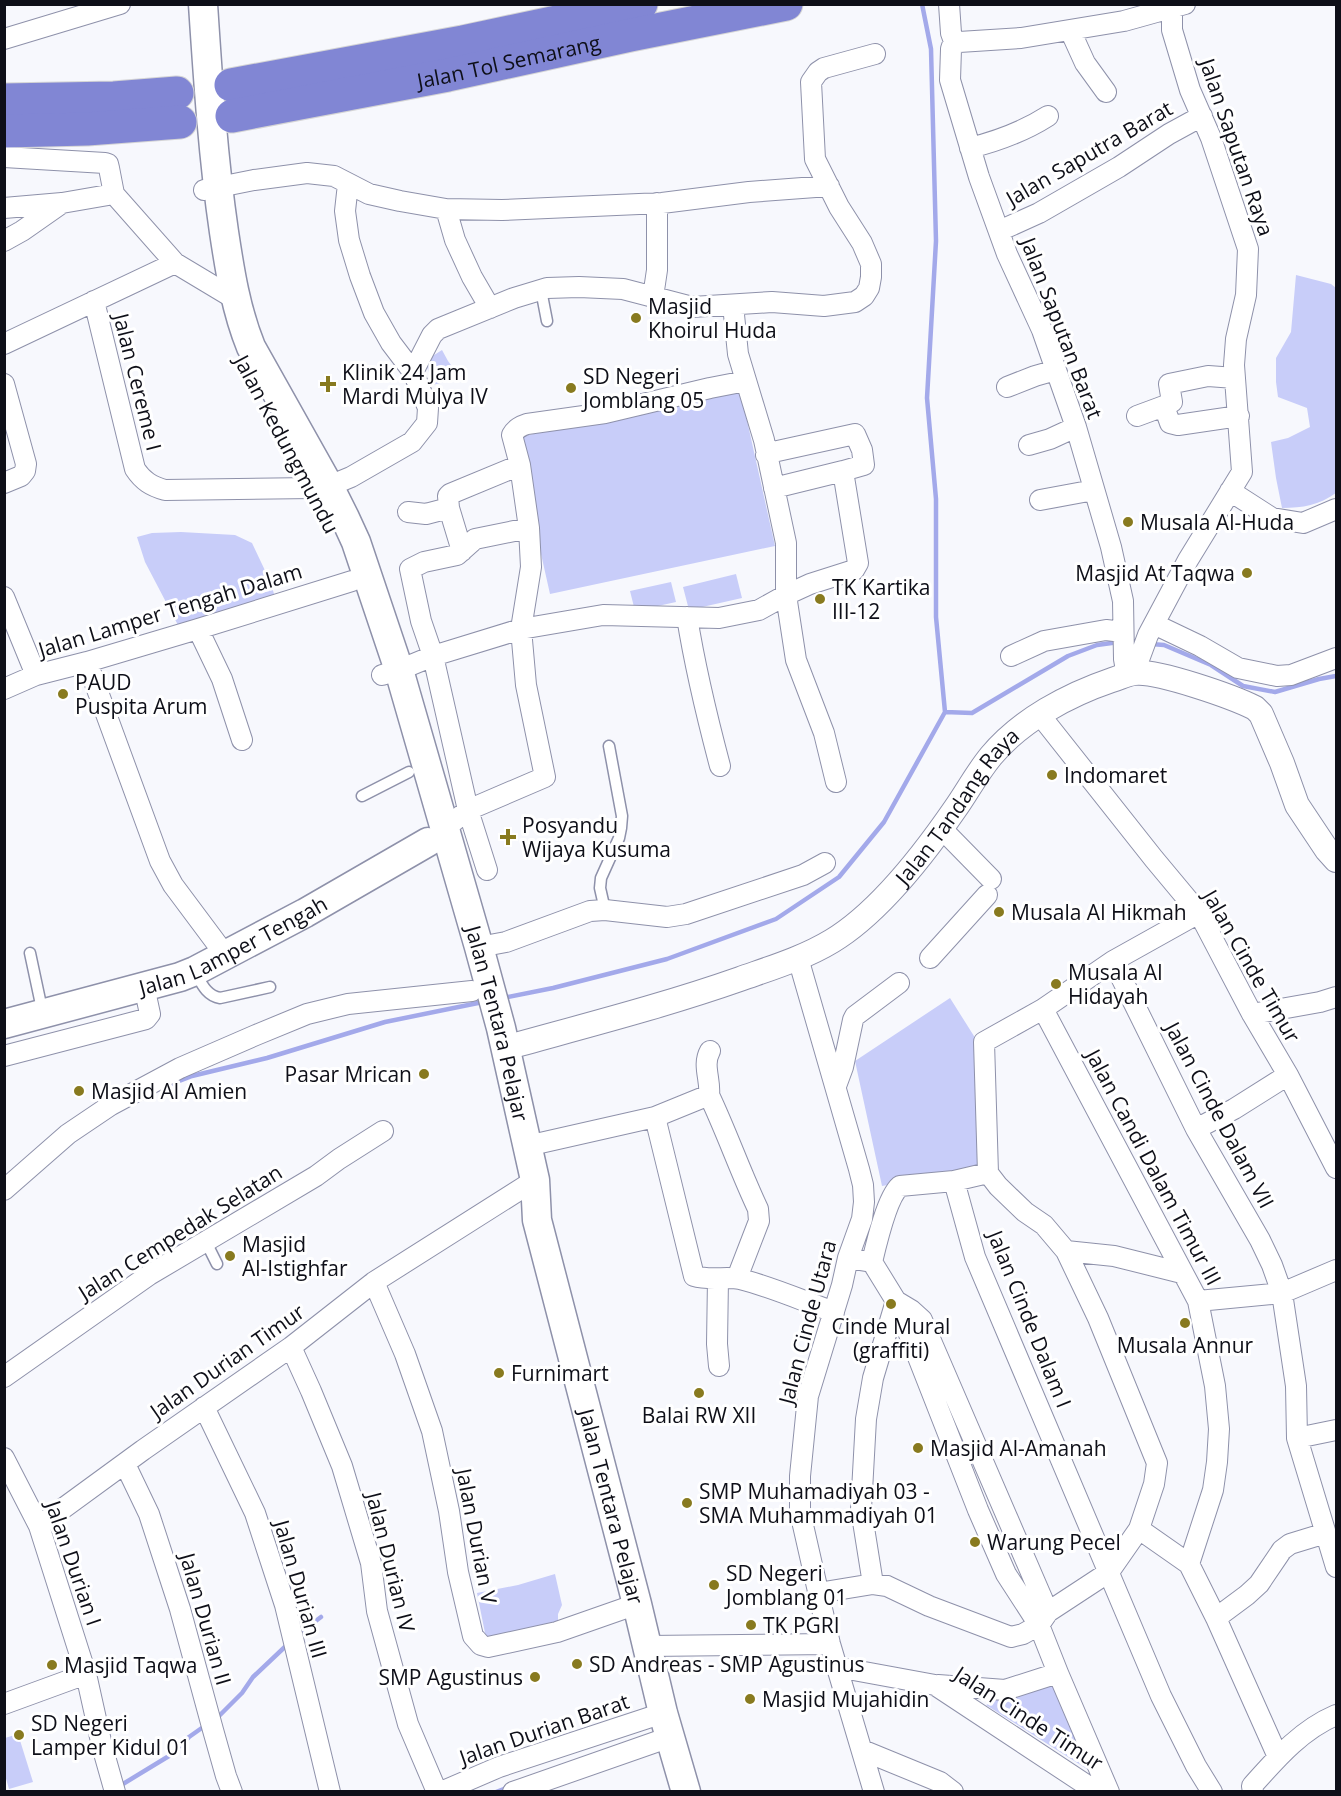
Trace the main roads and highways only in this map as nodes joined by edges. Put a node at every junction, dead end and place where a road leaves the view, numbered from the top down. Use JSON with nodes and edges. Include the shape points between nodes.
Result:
{"nodes":[{"id":1,"x":190,"y":4,"type":"edge"},
{"id":2,"x":204,"y":4,"type":"edge"},
{"id":3,"x":641,"y":4,"type":"edge"},
{"id":4,"x":786,"y":4,"type":"edge"},
{"id":5,"x":199,"y":37,"type":"junction"},
{"id":6,"x":4,"y":100,"type":"edge"},
{"id":7,"x":4,"y":131,"type":"edge"},
{"id":8,"x":321,"y":487,"type":"junction"},
{"id":9,"x":391,"y":673,"type":"junction"},
{"id":10,"x":436,"y":835,"type":"junction"},
{"id":11,"x":479,"y":993,"type":"junction"},
{"id":12,"x":4,"y":1024,"type":"edge"},
{"id":13,"x":497,"y":1038,"type":"junction"},
{"id":14,"x":528,"y":1184,"type":"junction"},
{"id":15,"x":687,"y":1791,"type":"edge"}],
"edges":[{"from":1,"to":5,"type":"main road"},
{"from":2,"to":5,"type":"main road"},
{"from":3,"to":4,"type":"highway","name":"Jalan Tol Semarang","via":[[464,42],[231,101],[448,75]]},
{"from":5,"to":8,"type":"main road","name":"Jalan Kedungmundu","via":[[211,189],[227,293]]},
{"from":6,"to":7,"type":"highway","via":[[114,98],[178,108],[87,129]]},
{"from":8,"to":9,"type":"main road","name":"Jalan Kedungmundu","via":[[352,580]]},
{"from":8,"to":9,"type":"main road","name":"Jalan Kedungmundu","via":[[356,542]]},
{"from":9,"to":10,"type":"main road","name":"Jalan Kedungmundu"},
{"from":9,"to":10,"type":"main road","name":"Jalan Kedungmundu","via":[[409,772]]},
{"from":10,"to":11,"type":"main road","name":"Jalan Tentara Pelajar"},
{"from":10,"to":11,"type":"main road","name":"Jalan Tentara Pelajar","via":[[479,947]]},
{"from":10,"to":12,"type":"main road","name":"Jalan Lamper Tengah","via":[[356,884],[195,971]]},
{"from":11,"to":13,"type":"main road","name":"Jalan Tentara Pelajar"},
{"from":13,"to":14,"type":"main road","name":"Jalan Tentara Pelajar"},
{"from":13,"to":14,"type":"main road","name":"Jalan Tentara Pelajar","via":[[527,1146]]},
{"from":14,"to":15,"type":"main road","name":"Jalan Tentara Pelajar","via":[[666,1725]]}]}
